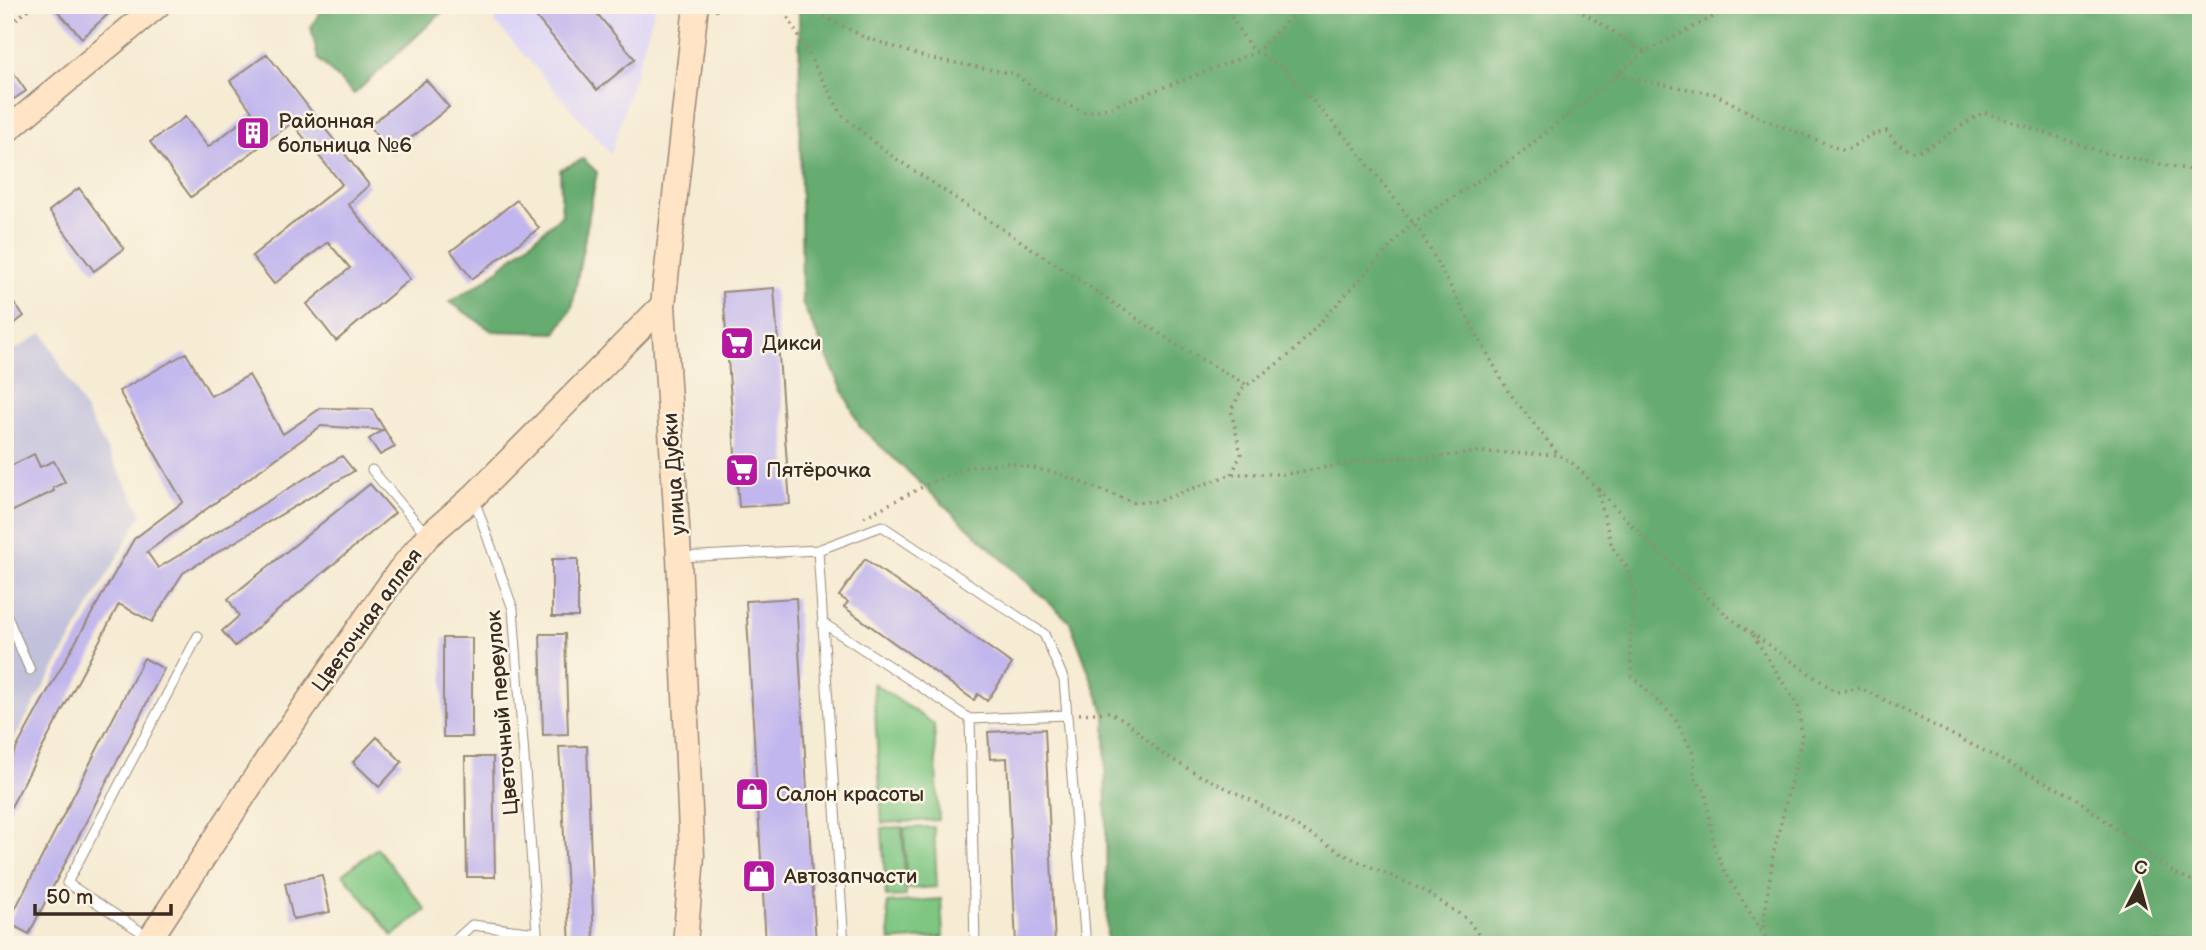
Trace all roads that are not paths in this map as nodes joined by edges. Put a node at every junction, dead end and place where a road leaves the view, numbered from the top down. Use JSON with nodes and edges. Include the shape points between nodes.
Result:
{"nodes":[{"id":1,"x":158,"y":5,"type":"edge"},
{"id":2,"x":696,"y":5,"type":"edge"},
{"id":3,"x":5,"y":132,"type":"edge"},
{"id":4,"x":663,"y":305,"type":"junction"},
{"id":5,"x":372,"y":470,"type":"dead end"},
{"id":6,"x":473,"y":497,"type":"junction"},
{"id":7,"x":428,"y":536,"type":"junction"},
{"id":8,"x":818,"y":550,"type":"junction"},
{"id":9,"x":679,"y":557,"type":"junction"},
{"id":10,"x":5,"y":612,"type":"edge"},
{"id":11,"x":823,"y":623,"type":"junction"},
{"id":12,"x":198,"y":636,"type":"dead end"},
{"id":13,"x":30,"y":670,"type":"dead end"},
{"id":14,"x":1067,"y":715,"type":"junction"},
{"id":15,"x":970,"y":719,"type":"junction"},
{"id":16,"x":537,"y":933,"type":"junction"},
{"id":17,"x":148,"y":942,"type":"edge"},
{"id":18,"x":450,"y":945,"type":"edge"},
{"id":19,"x":538,"y":945,"type":"edge"},
{"id":20,"x":685,"y":945,"type":"edge"},
{"id":21,"x":844,"y":945,"type":"edge"},
{"id":22,"x":975,"y":945,"type":"edge"},
{"id":23,"x":1086,"y":945,"type":"edge"}],
"edges":[{"from":1,"to":3,"type":"street"},
{"from":2,"to":4,"type":"street","name":"улица Дубки"},
{"from":4,"to":6,"type":"street","name":"Цветочная аллея"},
{"from":4,"to":9,"type":"street","name":"улица Дубки"},
{"from":5,"to":7,"type":"lane"},
{"from":6,"to":7,"type":"street","name":"Цветочная аллея"},
{"from":6,"to":16,"type":"lane","name":"Цветочный переулок","via":[[513,609]]},
{"from":7,"to":17,"type":"street","name":"Цветочная аллея","via":[[296,719]]},
{"from":8,"to":9,"type":"lane"},
{"from":8,"to":11,"type":"lane"},
{"from":8,"to":14,"type":"lane","via":[[882,526],[1044,634],[1064,680]]},
{"from":9,"to":20,"type":"street","name":"улица Дубки","via":[[692,856]]},
{"from":10,"to":13,"type":"lane"},
{"from":11,"to":15,"type":"lane"},
{"from":11,"to":21,"type":"lane"},
{"from":12,"to":17,"type":"lane","via":[[67,883]]},
{"from":14,"to":15,"type":"lane"},
{"from":14,"to":23,"type":"lane"},
{"from":15,"to":22,"type":"lane"},
{"from":16,"to":18,"type":"lane","via":[[472,925]]},
{"from":16,"to":19,"type":"lane","name":"Цветочный переулок"}]}
